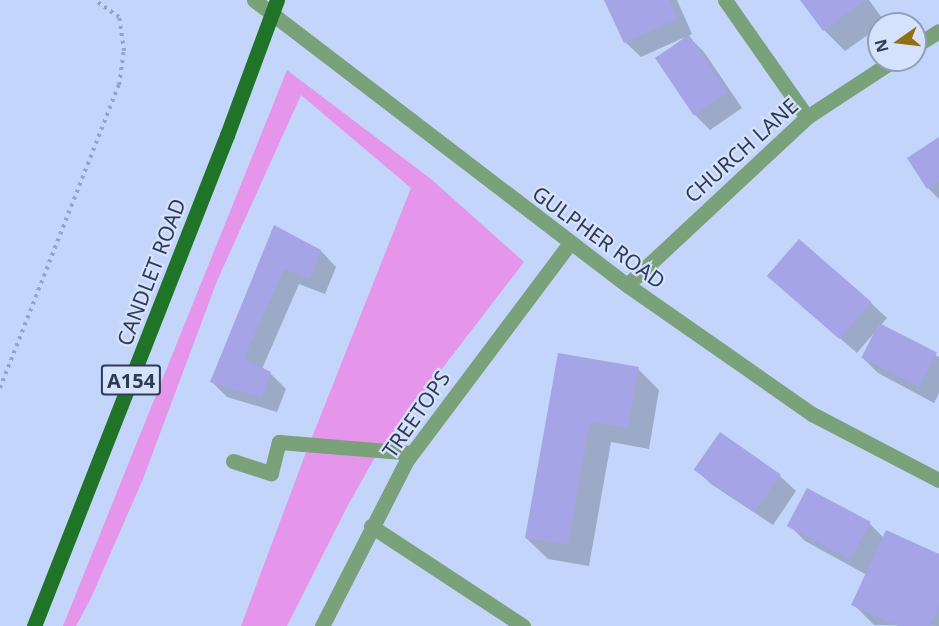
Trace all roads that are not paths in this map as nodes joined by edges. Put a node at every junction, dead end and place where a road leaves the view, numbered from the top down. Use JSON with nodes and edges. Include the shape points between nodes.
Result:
{"nodes":[{"id":1,"x":254,"y":0,"type":"edge"},
{"id":2,"x":278,"y":0,"type":"edge"},
{"id":3,"x":725,"y":0,"type":"edge"},
{"id":4,"x":876,"y":72,"type":"edge"},
{"id":5,"x":807,"y":117,"type":"junction"},
{"id":6,"x":570,"y":243,"type":"junction"},
{"id":7,"x":627,"y":285,"type":"junction"},
{"id":8,"x":412,"y":453,"type":"junction"},
{"id":9,"x":233,"y":461,"type":"dead end"},
{"id":10,"x":939,"y":480,"type":"edge"},
{"id":11,"x":371,"y":526,"type":"junction"},
{"id":12,"x":34,"y":626,"type":"edge"},
{"id":13,"x":322,"y":626,"type":"edge"},
{"id":14,"x":523,"y":626,"type":"edge"}],
"edges":[{"from":1,"to":6,"type":"street","name":"GULPHER ROAD"},
{"from":2,"to":12,"type":"main road","name":"CANDLET ROAD","number":"A154","bridge":true},
{"from":3,"to":5,"type":"street"},
{"from":4,"to":5,"type":"street","name":"CHURCH LANE"},
{"from":5,"to":7,"type":"street","name":"CHURCH LANE"},
{"from":6,"to":7,"type":"street","name":"GULPHER ROAD"},
{"from":6,"to":8,"type":"street","name":"TREETOPS"},
{"from":7,"to":10,"type":"street","name":"GULPHER ROAD","via":[[813,414]]},
{"from":8,"to":9,"type":"street","via":[[279,442],[271,473]]},
{"from":8,"to":11,"type":"street","name":"TREETOPS"},
{"from":11,"to":13,"type":"street","name":"TREETOPS"},
{"from":11,"to":14,"type":"street"}]}
